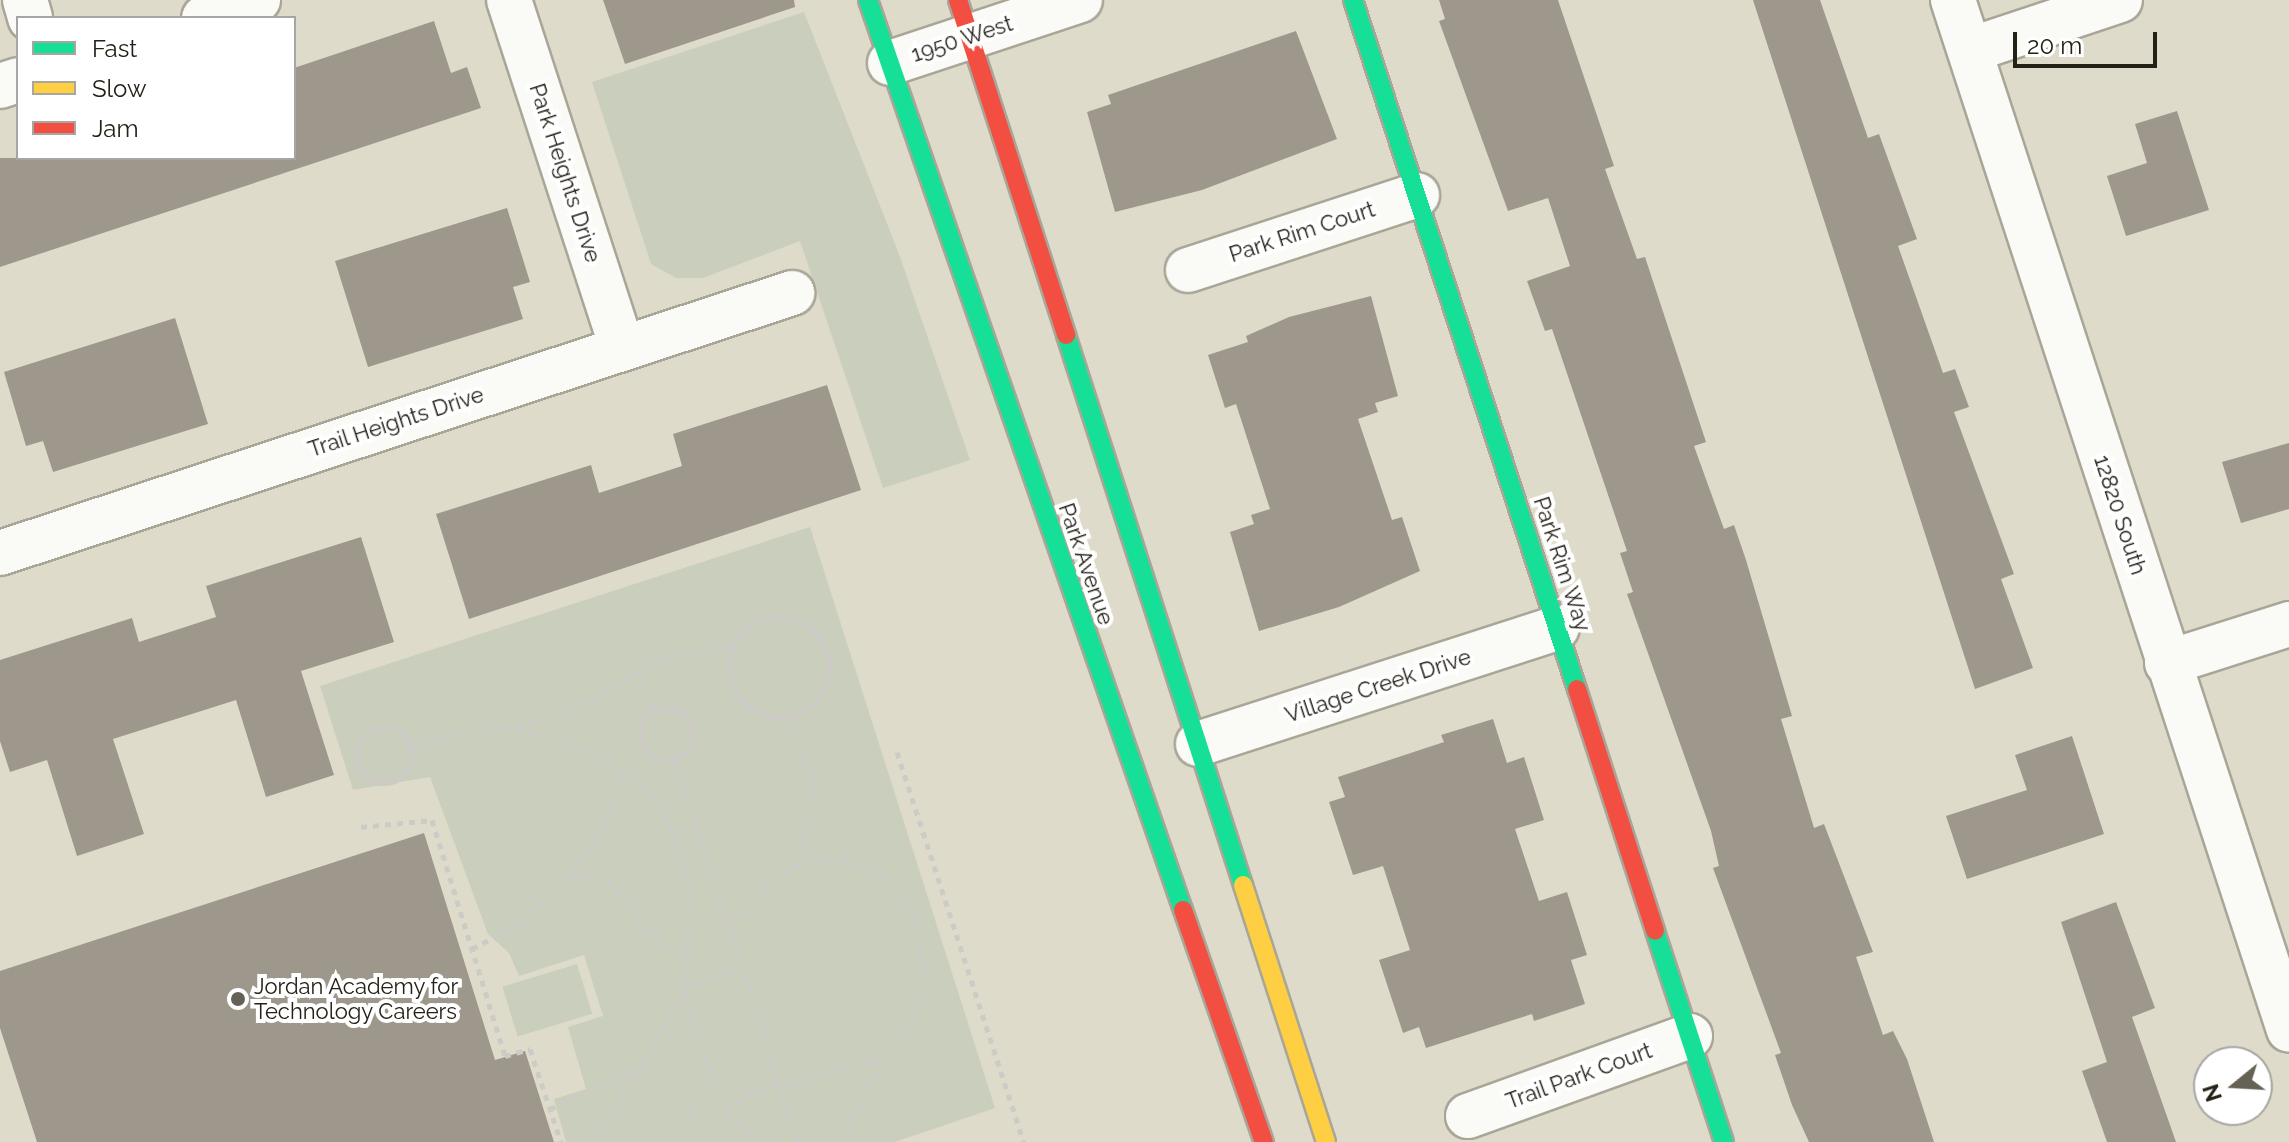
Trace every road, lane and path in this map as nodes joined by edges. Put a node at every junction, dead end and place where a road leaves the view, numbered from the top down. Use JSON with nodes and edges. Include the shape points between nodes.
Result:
{"nodes":[{"id":1,"x":258,"y":0,"type":"edge"},
{"id":2,"x":509,"y":0,"type":"edge"},
{"id":3,"x":868,"y":0,"type":"edge"},
{"id":4,"x":1080,"y":0,"type":"edge"},
{"id":5,"x":1353,"y":0,"type":"edge"},
{"id":6,"x":1953,"y":0,"type":"edge"},
{"id":7,"x":2120,"y":0,"type":"edge"},
{"id":8,"x":210,"y":16,"type":"edge"},
{"id":9,"x":964,"y":19,"type":"edge"},
{"id":10,"x":1970,"y":50,"type":"junction"},
{"id":11,"x":890,"y":63,"type":"junction"},
{"id":12,"x":1417,"y":195,"type":"junction"},
{"id":13,"x":1188,"y":270,"type":"dead end"},
{"id":14,"x":792,"y":293,"type":"dead end"},
{"id":15,"x":622,"y":347,"type":"junction"},
{"id":16,"x":0,"y":553,"type":"edge"},
{"id":17,"x":2289,"y":624,"type":"edge"},
{"id":18,"x":1557,"y":628,"type":"junction"},
{"id":19,"x":733,"y":646,"type":"junction"},
{"id":20,"x":2167,"y":663,"type":"junction"},
{"id":21,"x":635,"y":671,"type":"junction"},
{"id":22,"x":654,"y":710,"type":"junction"},
{"id":23,"x":790,"y":716,"type":"junction"},
{"id":24,"x":516,"y":728,"type":"junction"},
{"id":25,"x":1198,"y":744,"type":"junction"},
{"id":26,"x":412,"y":749,"type":"junction"},
{"id":27,"x":897,"y":752,"type":"dead end"},
{"id":28,"x":673,"y":759,"type":"junction"},
{"id":29,"x":623,"y":772,"type":"junction"},
{"id":30,"x":698,"y":824,"type":"junction"},
{"id":31,"x":361,"y":827,"type":"dead end"},
{"id":32,"x":672,"y":833,"type":"junction"},
{"id":33,"x":799,"y":864,"type":"junction"},
{"id":34,"x":573,"y":875,"type":"junction"},
{"id":35,"x":730,"y":925,"type":"junction"},
{"id":36,"x":472,"y":949,"type":"junction"},
{"id":37,"x":691,"y":953,"type":"junction"},
{"id":38,"x":741,"y":966,"type":"junction"},
{"id":39,"x":685,"y":995,"type":"junction"},
{"id":40,"x":2289,"y":1030,"type":"edge"},
{"id":41,"x":1690,"y":1036,"type":"junction"},
{"id":42,"x":879,"y":1059,"type":"junction"},
{"id":43,"x":636,"y":1070,"type":"junction"},
{"id":44,"x":779,"y":1081,"type":"junction"},
{"id":45,"x":549,"y":1109,"type":"junction"},
{"id":46,"x":726,"y":1112,"type":"junction"},
{"id":47,"x":1468,"y":1116,"type":"dead end"},
{"id":48,"x":561,"y":1142,"type":"edge"},
{"id":49,"x":594,"y":1142,"type":"edge"},
{"id":50,"x":676,"y":1142,"type":"edge"},
{"id":51,"x":706,"y":1142,"type":"edge"},
{"id":52,"x":744,"y":1142,"type":"edge"},
{"id":53,"x":799,"y":1142,"type":"edge"},
{"id":54,"x":843,"y":1142,"type":"edge"},
{"id":55,"x":1024,"y":1142,"type":"edge"},
{"id":56,"x":1264,"y":1142,"type":"edge"},
{"id":57,"x":1326,"y":1142,"type":"edge"},
{"id":58,"x":1724,"y":1142,"type":"edge"}],
"edges":[{"from":1,"to":8,"type":"street"},
{"from":2,"to":15,"type":"street","name":"Park Heights Drive"},
{"from":3,"to":11,"type":"street","name":"Park Avenue"},
{"from":4,"to":9,"type":"street","name":"1950 West"},
{"from":5,"to":12,"type":"street","name":"Park Rim Way"},
{"from":6,"to":10,"type":"street","name":"12820 South"},
{"from":7,"to":10,"type":"street"},
{"from":9,"to":11,"type":"street","name":"1950 West"},
{"from":9,"to":25,"type":"street"},
{"from":10,"to":20,"type":"street","name":"12820 South"},
{"from":11,"to":56,"type":"street","name":"Park Avenue"},
{"from":12,"to":13,"type":"street","name":"Park Rim Court"},
{"from":12,"to":18,"type":"street","name":"Park Rim Way"},
{"from":14,"to":15,"type":"street","name":"Trail Heights Drive"},
{"from":15,"to":16,"type":"street","name":"Trail Heights Drive"},
{"from":17,"to":20,"type":"street"},
{"from":18,"to":25,"type":"street","name":"Village Creek Drive"},
{"from":18,"to":41,"type":"street","name":"Park Rim Way"},
{"from":19,"to":21,"type":"path","via":[[688,649]]},
{"from":19,"to":23,"type":"path","via":[[729,677],[745,705]]},
{"from":19,"to":23,"type":"path","via":[[756,621],[773,617],[790,618],[819,636],[829,668],[825,686],[816,700]]},
{"from":20,"to":40,"type":"street","name":"12820 South"},
{"from":21,"to":22,"type":"path"},
{"from":21,"to":24,"type":"path","via":[[592,700]]},
{"from":22,"to":28,"type":"path","via":[[643,722],[640,739],[650,754]]},
{"from":22,"to":28,"type":"path","via":[[679,710],[691,723],[688,749]]},
{"from":23,"to":33,"type":"path","via":[[813,780]]},
{"from":24,"to":26,"type":"path","via":[[469,731]]},
{"from":24,"to":29,"type":"path","via":[[575,745]]},
{"from":25,"to":57,"type":"street"},
{"from":26,"to":26,"type":"path","via":[[401,732],[382,726],[365,734],[356,761],[373,781],[391,783],[406,774]]},
{"from":27,"to":55,"type":"path"},
{"from":28,"to":30,"type":"path"},
{"from":29,"to":32,"type":"path","via":[[645,787]]},
{"from":29,"to":34,"type":"path","via":[[609,816]]},
{"from":30,"to":32,"type":"path"},
{"from":30,"to":35,"type":"path"},
{"from":31,"to":36,"type":"path","via":[[432,820]]},
{"from":32,"to":37,"type":"path","via":[[690,892]]},
{"from":33,"to":35,"type":"path","via":[[767,885]]},
{"from":33,"to":42,"type":"path","via":[[845,859],[883,876],[913,917],[924,962],[922,999],[905,1032]]},
{"from":34,"to":36,"type":"path","via":[[522,922]]},
{"from":34,"to":37,"type":"path","via":[[608,880],[665,947]]},
{"from":35,"to":38,"type":"path"},
{"from":36,"to":45,"type":"path","via":[[505,1056],[530,1049]]},
{"from":37,"to":39,"type":"path"},
{"from":38,"to":39,"type":"path","via":[[694,983]]},
{"from":38,"to":44,"type":"path"},
{"from":39,"to":43,"type":"path"},
{"from":39,"to":50,"type":"path","via":[[716,1084],[692,1106]]},
{"from":41,"to":47,"type":"street","name":"Trail Park Court"},
{"from":41,"to":58,"type":"street","name":"Park Rim Way"},
{"from":42,"to":44,"type":"path"},
{"from":42,"to":54,"type":"path"},
{"from":43,"to":45,"type":"path","via":[[584,1099]]},
{"from":43,"to":49,"type":"path"},
{"from":44,"to":46,"type":"path","via":[[749,1093]]},
{"from":44,"to":53,"type":"path"},
{"from":45,"to":48,"type":"path"},
{"from":46,"to":51,"type":"path"},
{"from":46,"to":52,"type":"path","via":[[750,1133]]}]}
